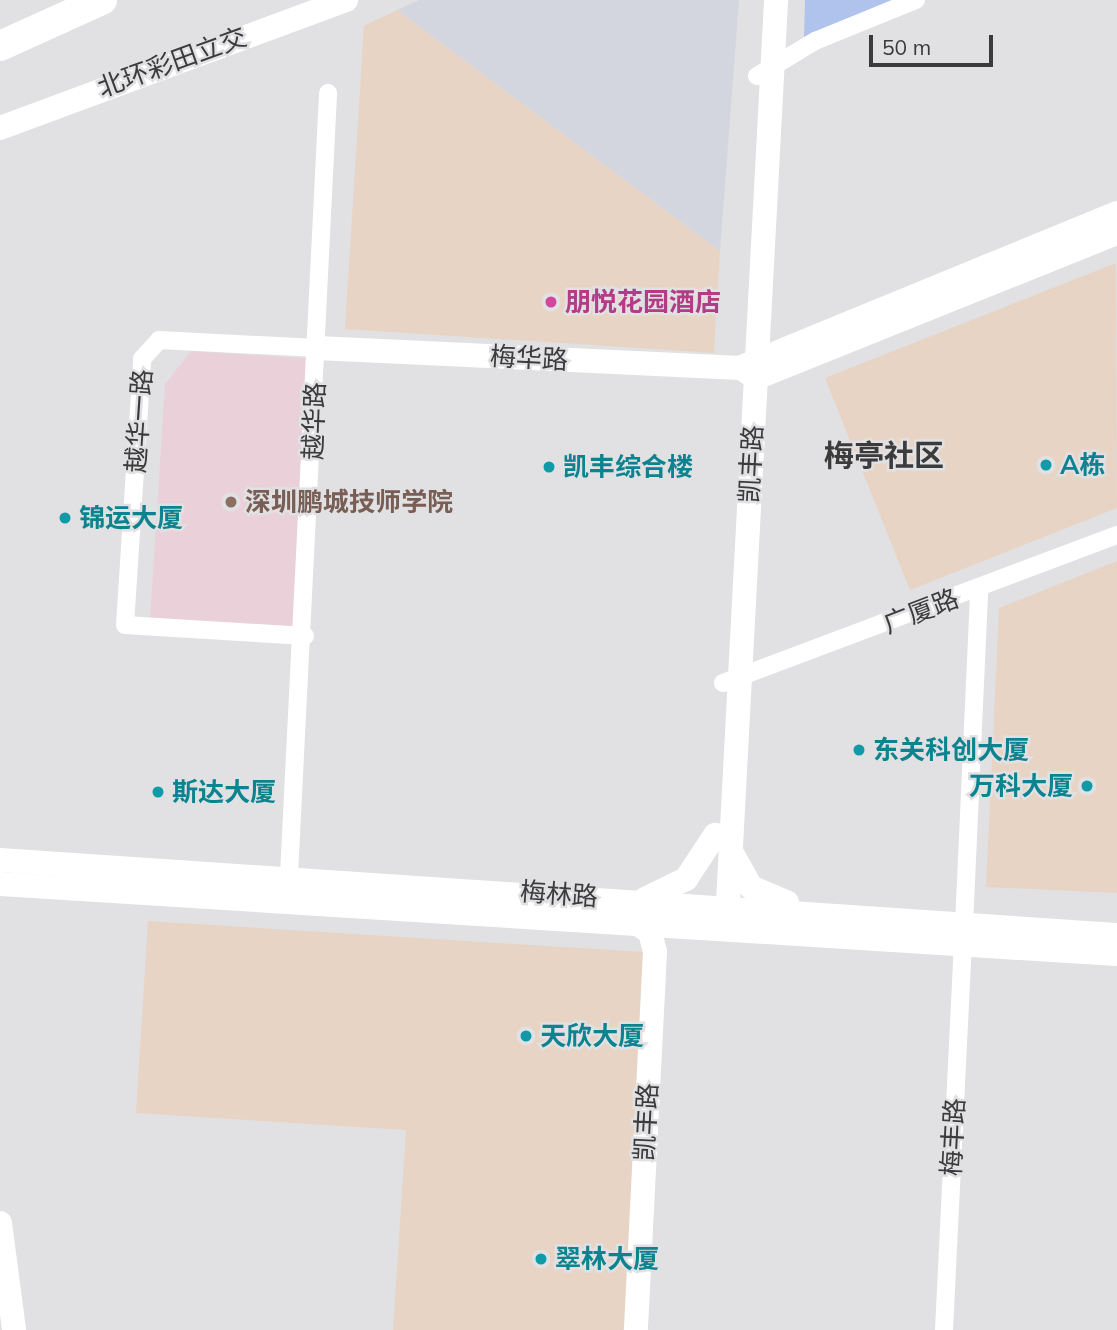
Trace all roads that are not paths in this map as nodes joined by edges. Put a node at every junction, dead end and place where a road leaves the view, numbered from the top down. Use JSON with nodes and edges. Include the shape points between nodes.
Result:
{"nodes":[{"id":1,"x":102,"y":0,"type":"edge"},
{"id":2,"x":346,"y":0,"type":"edge"},
{"id":3,"x":762,"y":0,"type":"edge"},
{"id":4,"x":776,"y":0,"type":"edge"},
{"id":5,"x":916,"y":0,"type":"edge"},
{"id":6,"x":0,"y":46,"type":"edge"},
{"id":7,"x":765,"y":71,"type":"junction"},
{"id":8,"x":328,"y":93,"type":"dead end"},
{"id":9,"x":0,"y":128,"type":"edge"},
{"id":10,"x":1117,"y":213,"type":"edge"},
{"id":11,"x":1117,"y":233,"type":"edge"},
{"id":12,"x":317,"y":348,"type":"junction"},
{"id":13,"x":751,"y":368,"type":"junction"},
{"id":14,"x":1117,"y":535,"type":"edge"},
{"id":15,"x":979,"y":589,"type":"junction"},
{"id":16,"x":305,"y":636,"type":"junction"},
{"id":17,"x":732,"y":680,"type":"junction"},
{"id":18,"x":0,"y":841,"type":"edge"},
{"id":19,"x":723,"y":842,"type":"junction"},
{"id":20,"x":0,"y":860,"type":"edge"},
{"id":21,"x":119,"y":866,"type":"junction"},
{"id":22,"x":289,"y":875,"type":"junction"},
{"id":23,"x":10,"y":884,"type":"edge"},
{"id":24,"x":638,"y":911,"type":"junction"},
{"id":25,"x":836,"y":912,"type":"junction"},
{"id":26,"x":719,"y":916,"type":"junction"},
{"id":27,"x":963,"y":934,"type":"junction"},
{"id":28,"x":1117,"y":935,"type":"edge"},
{"id":29,"x":1117,"y":954,"type":"edge"},
{"id":30,"x":0,"y":1223,"type":"edge"},
{"id":31,"x":14,"y":1330,"type":"edge"},
{"id":32,"x":636,"y":1330,"type":"edge"},
{"id":33,"x":944,"y":1330,"type":"edge"}],
"edges":[{"from":1,"to":6,"type":"highway"},
{"from":2,"to":9,"type":"main road","name":"北环彩田立交"},
{"from":3,"to":7,"type":"main road","name":"凯丰路"},
{"from":4,"to":7,"type":"main road","name":"凯丰路"},
{"from":5,"to":7,"type":"street","via":[[815,41]]},
{"from":7,"to":13,"type":"main road","name":"凯丰路"},
{"from":8,"to":12,"type":"street","name":"越华路"},
{"from":10,"to":13,"type":"main road","name":"梅华路"},
{"from":11,"to":13,"type":"main road","name":"梅华路"},
{"from":12,"to":13,"type":"main road","name":"梅华路"},
{"from":12,"to":16,"type":"street","name":"越华路"},
{"from":12,"to":16,"type":"street","name":"越华一路","via":[[159,340],[142,359],[125,625]]},
{"from":13,"to":17,"type":"main road","name":"凯丰路"},
{"from":14,"to":15,"type":"street","name":"广厦路"},
{"from":15,"to":17,"type":"street","name":"广厦路"},
{"from":15,"to":27,"type":"street","name":"梅丰路"},
{"from":16,"to":22,"type":"street","name":"越华路"},
{"from":17,"to":19,"type":"main road","name":"凯丰路"},
{"from":18,"to":21,"type":"main road"},
{"from":19,"to":24,"type":"main road","via":[[686,878]]},
{"from":19,"to":25,"type":"main road","via":[[751,887]]},
{"from":19,"to":26,"type":"main road","name":"凯丰路"},
{"from":20,"to":21,"type":"main road","name":"梅林路"},
{"from":21,"to":22,"type":"main road","name":"梅林路"},
{"from":22,"to":24,"type":"main road","name":"梅林路"},
{"from":23,"to":24,"type":"main road","name":"梅林路"},
{"from":24,"to":26,"type":"main road","name":"梅林路"},
{"from":24,"to":32,"type":"main road","name":"凯丰路","via":[[655,953]]},
{"from":25,"to":26,"type":"main road","name":"梅林路"},
{"from":25,"to":27,"type":"main road","name":"梅林路"},
{"from":26,"to":27,"type":"main road","name":"梅林路"},
{"from":27,"to":28,"type":"main road","name":"梅林路"},
{"from":27,"to":29,"type":"main road","name":"梅林路"},
{"from":27,"to":33,"type":"street","name":"梅丰路"},
{"from":30,"to":31,"type":"main road"}]}
